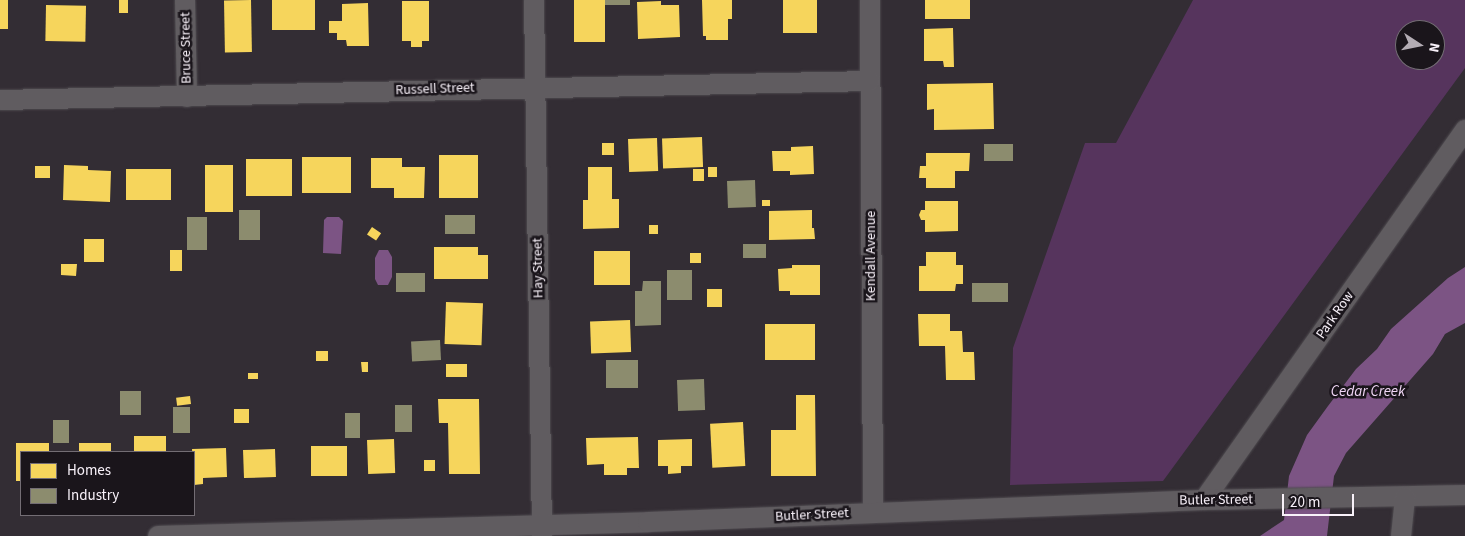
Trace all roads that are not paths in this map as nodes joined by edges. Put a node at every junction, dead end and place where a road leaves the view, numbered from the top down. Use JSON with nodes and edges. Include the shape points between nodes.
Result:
{"nodes":[{"id":1,"x":185,"y":0,"type":"edge"},
{"id":2,"x":534,"y":0,"type":"edge"},
{"id":3,"x":870,"y":0,"type":"edge"},
{"id":4,"x":870,"y":81,"type":"junction"},
{"id":5,"x":535,"y":86,"type":"junction"},
{"id":6,"x":187,"y":96,"type":"junction"},
{"id":7,"x":0,"y":100,"type":"edge"},
{"id":8,"x":1465,"y":130,"type":"edge"},
{"id":9,"x":1465,"y":495,"type":"edge"},
{"id":10,"x":1405,"y":498,"type":"junction"},
{"id":11,"x":1204,"y":500,"type":"junction"},
{"id":12,"x":872,"y":512,"type":"junction"},
{"id":13,"x":542,"y":530,"type":"edge"},
{"id":14,"x":224,"y":535,"type":"edge"},
{"id":15,"x":158,"y":536,"type":"edge"},
{"id":16,"x":1401,"y":536,"type":"edge"}],
"edges":[{"from":1,"to":6,"type":"street","name":"Bruce Street"},
{"from":2,"to":5,"type":"street","name":"Hay Street"},
{"from":3,"to":4,"type":"street","name":"Kendall Avenue"},
{"from":4,"to":5,"type":"street","name":"Russell Street"},
{"from":4,"to":12,"type":"street","name":"Kendall Avenue"},
{"from":5,"to":6,"type":"street","name":"Russell Street"},
{"from":5,"to":13,"type":"street","name":"Hay Street"},
{"from":6,"to":7,"type":"street","name":"Russell Street"},
{"from":8,"to":11,"type":"street","name":"Park Row"},
{"from":9,"to":10,"type":"street","name":"Butler Street"},
{"from":10,"to":11,"type":"street","name":"Butler Street"},
{"from":10,"to":16,"type":"street"},
{"from":11,"to":12,"type":"street","name":"Butler Street"},
{"from":12,"to":13,"type":"street","name":"Butler Street"},
{"from":13,"to":14,"type":"street","name":"Butler Street"},
{"from":14,"to":15,"type":"street","name":"Butler Street"}]}
